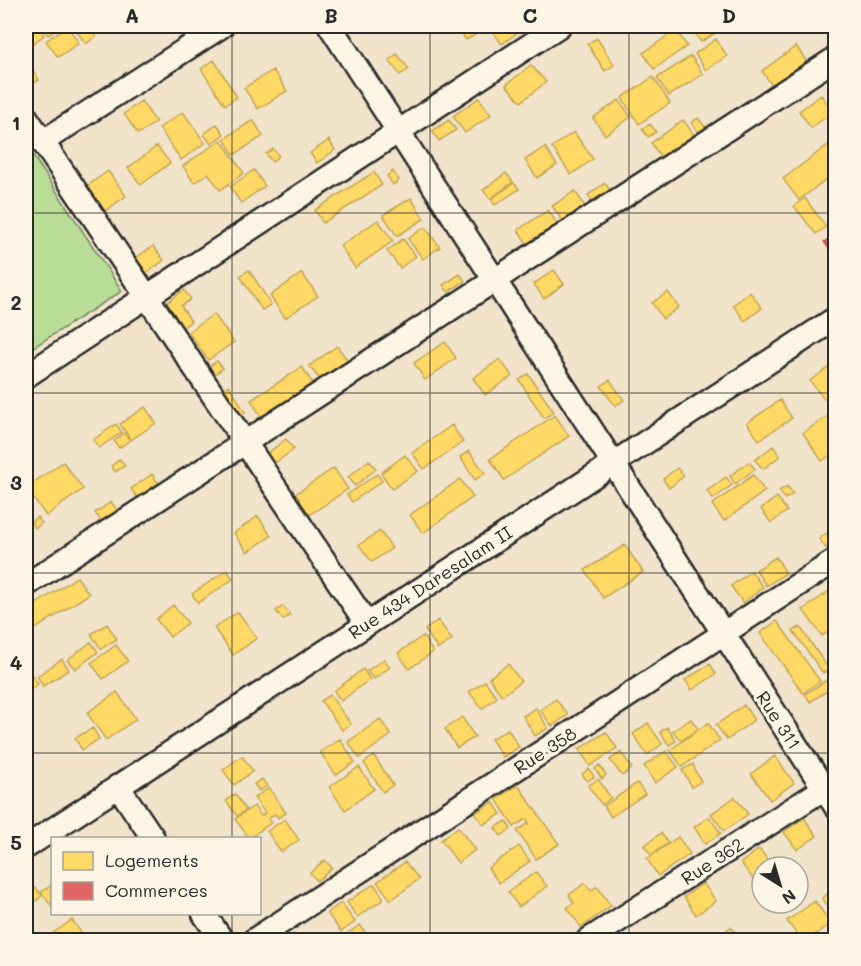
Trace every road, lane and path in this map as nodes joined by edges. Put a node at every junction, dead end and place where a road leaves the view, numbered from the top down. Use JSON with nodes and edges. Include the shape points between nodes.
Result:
{"nodes":[{"id":1,"x":222,"y":26,"type":"edge"},
{"id":2,"x":330,"y":26,"type":"edge"},
{"id":3,"x":559,"y":26,"type":"edge"},
{"id":4,"x":836,"y":58,"type":"edge"},
{"id":5,"x":26,"y":117,"type":"edge"},
{"id":6,"x":399,"y":131,"type":"junction"},
{"id":7,"x":42,"y":142,"type":"junction"},
{"id":8,"x":495,"y":280,"type":"junction"},
{"id":9,"x":146,"y":297,"type":"junction"},
{"id":10,"x":836,"y":318,"type":"edge"},
{"id":11,"x":26,"y":376,"type":"edge"},
{"id":12,"x":244,"y":442,"type":"junction"},
{"id":13,"x":613,"y":463,"type":"junction"},
{"id":14,"x":836,"y":560,"type":"edge"},
{"id":15,"x":26,"y":585,"type":"edge"},
{"id":16,"x":367,"y":624,"type":"junction"},
{"id":17,"x":723,"y":633,"type":"junction"},
{"id":18,"x":118,"y":786,"type":"junction"},
{"id":19,"x":832,"y":792,"type":"edge"},
{"id":20,"x":152,"y":837,"type":"edge"},
{"id":21,"x":26,"y":847,"type":"edge"},
{"id":22,"x":205,"y":915,"type":"edge"},
{"id":23,"x":222,"y":940,"type":"edge"},
{"id":24,"x":254,"y":940,"type":"edge"},
{"id":25,"x":588,"y":940,"type":"edge"}],
"edges":[{"from":1,"to":7,"type":"street"},
{"from":2,"to":6,"type":"street","name":"Rue 311"},
{"from":3,"to":6,"type":"street"},
{"from":4,"to":8,"type":"street"},
{"from":5,"to":7,"type":"street"},
{"from":6,"to":8,"type":"street","name":"Rue 311"},
{"from":6,"to":9,"type":"street"},
{"from":7,"to":9,"type":"street"},
{"from":8,"to":12,"type":"street"},
{"from":8,"to":13,"type":"street","name":"Rue 311"},
{"from":9,"to":11,"type":"street"},
{"from":9,"to":12,"type":"street"},
{"from":10,"to":13,"type":"street","name":"Rue 434 Daresalam II"},
{"from":12,"to":15,"type":"street"},
{"from":12,"to":16,"type":"street"},
{"from":13,"to":16,"type":"street","name":"Rue 434 Daresalam II"},
{"from":13,"to":17,"type":"street","name":"Rue 311"},
{"from":14,"to":17,"type":"street","name":"Rue 358"},
{"from":16,"to":18,"type":"street","name":"Rue 434 Daresalam II"},
{"from":17,"to":19,"type":"street","name":"Rue 311"},
{"from":17,"to":24,"type":"street","name":"Rue 358"},
{"from":18,"to":20,"type":"street"},
{"from":18,"to":21,"type":"street","name":"Rue 434 Daresalam II"},
{"from":19,"to":25,"type":"street","name":"Rue 362"},
{"from":22,"to":23,"type":"street"}]}
